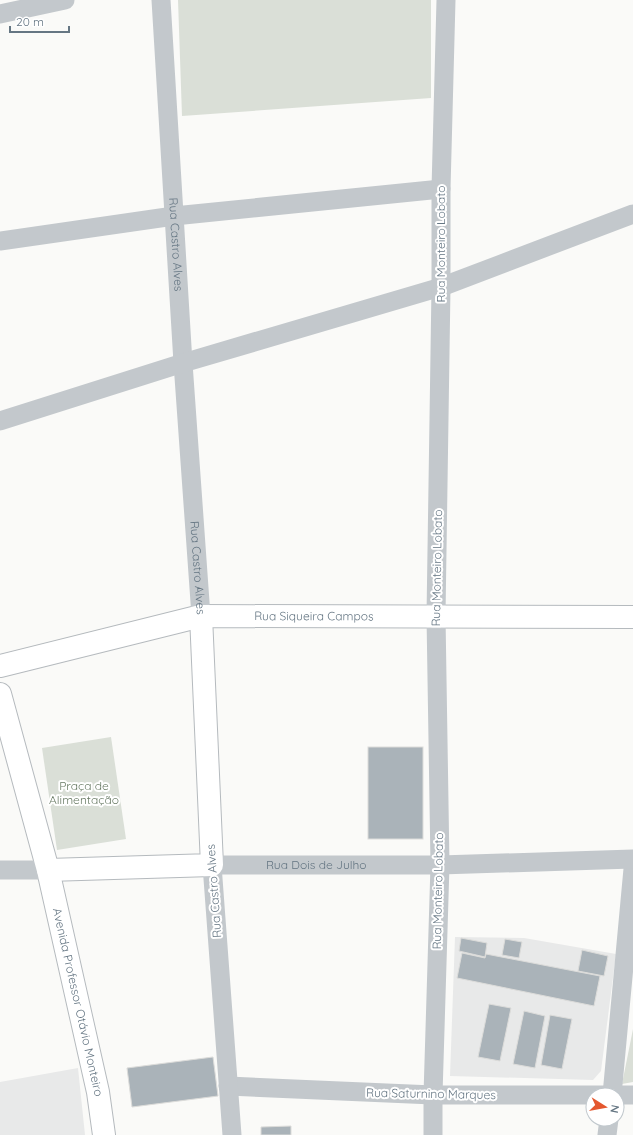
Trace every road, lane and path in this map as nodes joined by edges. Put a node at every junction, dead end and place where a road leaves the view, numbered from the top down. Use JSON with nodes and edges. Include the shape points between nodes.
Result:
{"nodes":[{"id":1,"x":65,"y":0,"type":"edge"},
{"id":2,"x":161,"y":0,"type":"edge"},
{"id":3,"x":446,"y":0,"type":"edge"},
{"id":4,"x":0,"y":14,"type":"edge"},
{"id":5,"x":441,"y":189,"type":"junction"},
{"id":6,"x":633,"y":214,"type":"edge"},
{"id":7,"x":174,"y":216,"type":"junction"},
{"id":8,"x":0,"y":241,"type":"edge"},
{"id":9,"x":441,"y":287,"type":"junction"},
{"id":10,"x":183,"y":363,"type":"junction"},
{"id":11,"x":0,"y":421,"type":"edge"},
{"id":12,"x":201,"y":616,"type":"junction"},
{"id":13,"x":436,"y":616,"type":"junction"},
{"id":14,"x":633,"y":617,"type":"edge"},
{"id":15,"x":0,"y":666,"type":"edge"},
{"id":16,"x":0,"y":694,"type":"edge"},
{"id":17,"x":633,"y":858,"type":"edge"},
{"id":18,"x":212,"y":865,"type":"junction"},
{"id":19,"x":440,"y":865,"type":"junction"},
{"id":20,"x":633,"y":869,"type":"edge"},
{"id":21,"x":0,"y":870,"type":"edge"},
{"id":22,"x":48,"y":870,"type":"junction"},
{"id":23,"x":628,"y":986,"type":"edge"},
{"id":24,"x":228,"y":1086,"type":"junction"},
{"id":25,"x":613,"y":1087,"type":"edge"},
{"id":26,"x":433,"y":1095,"type":"junction"},
{"id":27,"x":585,"y":1095,"type":"edge"},
{"id":28,"x":104,"y":1135,"type":"edge"},
{"id":29,"x":232,"y":1135,"type":"edge"},
{"id":30,"x":433,"y":1135,"type":"edge"}],
"edges":[{"from":1,"to":4,"type":"street"},
{"from":2,"to":7,"type":"street","name":"Rua Castro Alves"},
{"from":3,"to":5,"type":"street","name":"Rua Monteiro Lobato"},
{"from":5,"to":7,"type":"street"},
{"from":5,"to":9,"type":"street","name":"Rua Monteiro Lobato"},
{"from":6,"to":9,"type":"street"},
{"from":7,"to":8,"type":"street"},
{"from":7,"to":10,"type":"street","name":"Rua Castro Alves"},
{"from":9,"to":10,"type":"street"},
{"from":9,"to":13,"type":"street","name":"Rua Monteiro Lobato"},
{"from":10,"to":11,"type":"street"},
{"from":10,"to":12,"type":"street","name":"Rua Castro Alves"},
{"from":12,"to":13,"type":"main road","name":"Rua Siqueira Campos"},
{"from":12,"to":15,"type":"main road","name":"Rua Siqueira Campos"},
{"from":12,"to":18,"type":"main road","name":"Rua Castro Alves"},
{"from":13,"to":14,"type":"main road","name":"Rua Siqueira Campos"},
{"from":13,"to":19,"type":"street","name":"Rua Monteiro Lobato"},
{"from":16,"to":22,"type":"main road","name":"Avenida Professor Otávio Monteiro"},
{"from":17,"to":19,"type":"street","name":"Rua Dois de Julho"},
{"from":18,"to":19,"type":"street","name":"Rua Dois de Julho"},
{"from":18,"to":22,"type":"main road","name":"Rua Dois de Julho"},
{"from":18,"to":24,"type":"street","name":"Rua Castro Alves"},
{"from":19,"to":26,"type":"street","name":"Rua Monteiro Lobato"},
{"from":20,"to":23,"type":"street"},
{"from":21,"to":22,"type":"street","name":"Rua Dois de Julho"},
{"from":22,"to":28,"type":"main road","name":"Avenida Professor Otávio Monteiro","via":[[98,1092]]},
{"from":23,"to":25,"type":"street"},
{"from":24,"to":26,"type":"street","name":"Rua Saturnino Marques"},
{"from":24,"to":29,"type":"street","name":"Rua Castro Alves"},
{"from":26,"to":27,"type":"street","name":"Rua Saturnino Marques"},
{"from":26,"to":30,"type":"street","name":"Rua Monteiro Lobato"}]}
